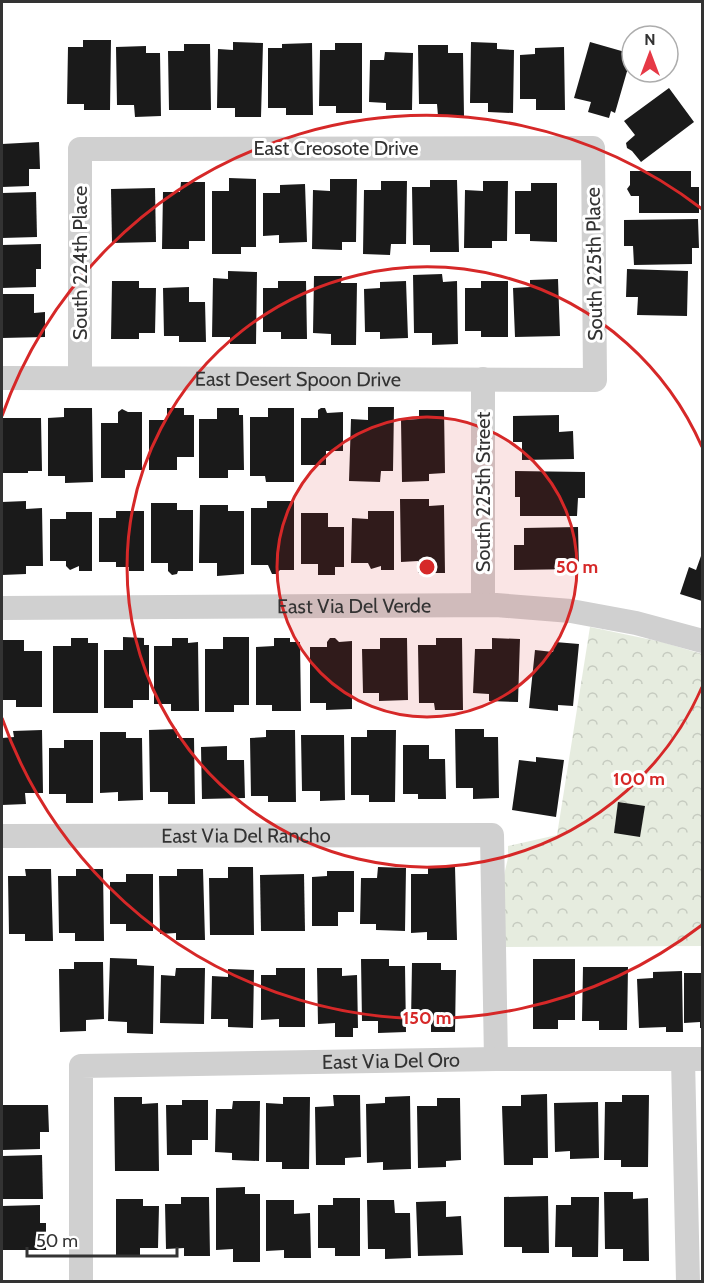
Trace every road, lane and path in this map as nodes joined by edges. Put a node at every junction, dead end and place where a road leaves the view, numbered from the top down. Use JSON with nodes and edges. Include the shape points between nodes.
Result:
{"nodes":[{"id":1,"x":593,"y":148,"type":"joint"},
{"id":2,"x":80,"y":149,"type":"joint"},
{"id":3,"x":2,"y":378,"type":"edge"},
{"id":4,"x":80,"y":378,"type":"junction"},
{"id":5,"x":483,"y":379,"type":"junction"},
{"id":6,"x":595,"y":380,"type":"joint"},
{"id":7,"x":483,"y":605,"type":"junction"},
{"id":8,"x":2,"y":608,"type":"edge"},
{"id":9,"x":702,"y":641,"type":"edge"},
{"id":10,"x":2,"y":836,"type":"edge"},
{"id":11,"x":496,"y":1059,"type":"junction"},
{"id":12,"x":693,"y":1059,"type":"edge"},
{"id":13,"x":81,"y":1281,"type":"edge"},
{"id":14,"x":688,"y":1281,"type":"edge"}],
"edges":[{"from":1,"to":2,"type":"street","name":"East Creosote Drive"},
{"from":1,"to":6,"type":"street","name":"South 225th Place"},
{"from":2,"to":4,"type":"street","name":"South 224th Place"},
{"from":3,"to":4,"type":"street","name":"East Desert Spoon Drive"},
{"from":4,"to":5,"type":"street","name":"East Desert Spoon Drive"},
{"from":5,"to":6,"type":"street","name":"East Desert Spoon Drive"},
{"from":5,"to":7,"type":"street","name":"South 225th Street"},
{"from":7,"to":8,"type":"street","name":"East Via Del Verde"},
{"from":7,"to":9,"type":"street","name":"East Via Del Verde","via":[[571,611]]},
{"from":10,"to":11,"type":"street","name":"East Via Del Rancho","via":[[492,835]]},
{"from":11,"to":12,"type":"street","name":"East Via Del Oro"},
{"from":11,"to":13,"type":"street","name":"East Via Del Oro","via":[[81,1066]]},
{"from":12,"to":14,"type":"street"}]}
